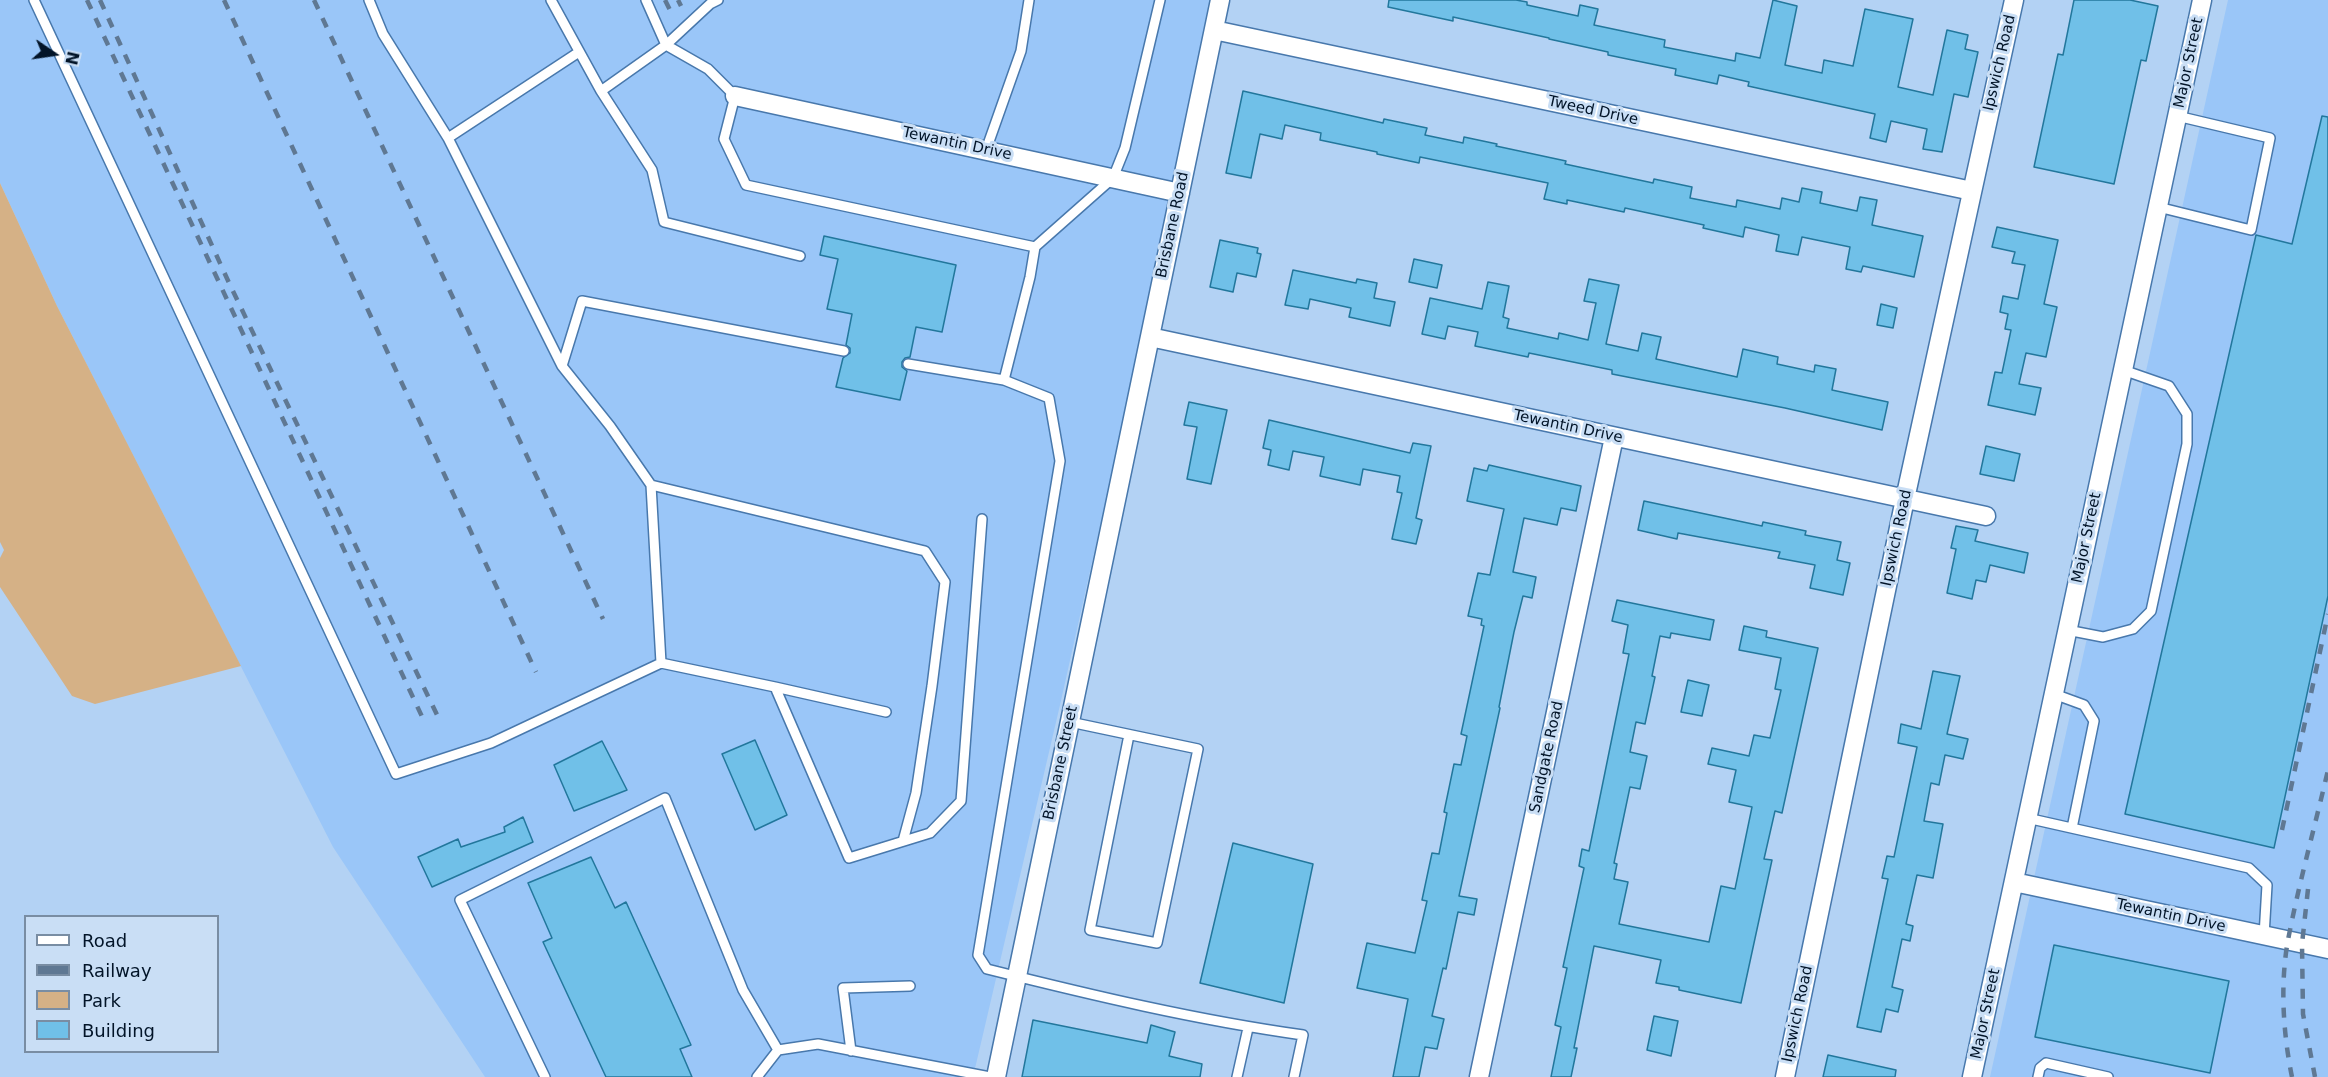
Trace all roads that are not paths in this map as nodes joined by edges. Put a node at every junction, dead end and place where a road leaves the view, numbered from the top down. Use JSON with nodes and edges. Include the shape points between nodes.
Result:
{"nodes":[{"id":1,"x":34,"y":0,"type":"edge"},
{"id":2,"x":369,"y":0,"type":"edge"},
{"id":3,"x":551,"y":0,"type":"edge"},
{"id":4,"x":646,"y":0,"type":"edge"},
{"id":5,"x":718,"y":0,"type":"edge"},
{"id":6,"x":1029,"y":0,"type":"edge"},
{"id":7,"x":1160,"y":0,"type":"edge"},
{"id":8,"x":1220,"y":0,"type":"edge"},
{"id":9,"x":2014,"y":0,"type":"edge"},
{"id":10,"x":2202,"y":0,"type":"edge"},
{"id":11,"x":1214,"y":30,"type":"junction"},
{"id":12,"x":666,"y":45,"type":"junction"},
{"id":13,"x":579,"y":52,"type":"junction"},
{"id":14,"x":601,"y":91,"type":"junction"},
{"id":15,"x":735,"y":96,"type":"junction"},
{"id":16,"x":2177,"y":116,"type":"junction"},
{"id":17,"x":448,"y":138,"type":"junction"},
{"id":18,"x":986,"y":150,"type":"junction"},
{"id":19,"x":1113,"y":178,"type":"junction"},
{"id":20,"x":1972,"y":192,"type":"junction"},
{"id":21,"x":1180,"y":193,"type":"junction"},
{"id":22,"x":2158,"y":207,"type":"junction"},
{"id":23,"x":1035,"y":247,"type":"junction"},
{"id":24,"x":800,"y":256,"type":"dead end"},
{"id":25,"x":1150,"y":337,"type":"junction"},
{"id":26,"x":844,"y":351,"type":"dead end"},
{"id":27,"x":908,"y":364,"type":"dead end"},
{"id":28,"x":562,"y":366,"type":"junction"},
{"id":29,"x":2123,"y":370,"type":"junction"},
{"id":30,"x":1004,"y":380,"type":"junction"},
{"id":31,"x":1614,"y":437,"type":"junction"},
{"id":32,"x":1126,"y":449,"type":"joint"},
{"id":33,"x":651,"y":485,"type":"junction"},
{"id":34,"x":1905,"y":499,"type":"junction"},
{"id":35,"x":1986,"y":516,"type":"dead end"},
{"id":36,"x":982,"y":519,"type":"dead end"},
{"id":37,"x":2067,"y":630,"type":"junction"},
{"id":38,"x":661,"y":663,"type":"junction"},
{"id":39,"x":775,"y":687,"type":"junction"},
{"id":40,"x":2054,"y":694,"type":"junction"},
{"id":41,"x":886,"y":712,"type":"dead end"},
{"id":42,"x":1070,"y":722,"type":"junction"},
{"id":43,"x":1129,"y":735,"type":"junction"},
{"id":44,"x":2027,"y":818,"type":"junction"},
{"id":45,"x":2072,"y":828,"type":"junction"},
{"id":46,"x":903,"y":841,"type":"junction"},
{"id":47,"x":2014,"y":882,"type":"junction"},
{"id":48,"x":2264,"y":936,"type":"junction"},
{"id":49,"x":2328,"y":949,"type":"edge"},
{"id":50,"x":1017,"y":977,"type":"junction"},
{"id":51,"x":910,"y":986,"type":"dead end"},
{"id":52,"x":1248,"y":1028,"type":"junction"},
{"id":53,"x":778,"y":1050,"type":"junction"},
{"id":54,"x":851,"y":1051,"type":"junction"},
{"id":55,"x":545,"y":1077,"type":"edge"},
{"id":56,"x":757,"y":1077,"type":"edge"},
{"id":57,"x":990,"y":1077,"type":"edge"},
{"id":58,"x":996,"y":1077,"type":"edge"},
{"id":59,"x":1237,"y":1077,"type":"edge"},
{"id":60,"x":1293,"y":1077,"type":"edge"},
{"id":61,"x":1479,"y":1077,"type":"edge"},
{"id":62,"x":1785,"y":1077,"type":"edge"},
{"id":63,"x":1972,"y":1077,"type":"edge"},
{"id":64,"x":2037,"y":1077,"type":"edge"},
{"id":65,"x":2108,"y":1077,"type":"edge"}],
"edges":[{"from":1,"to":38,"type":"lane","via":[[396,774],[491,743]]},
{"from":2,"to":17,"type":"lane","via":[[383,34]]},
{"from":3,"to":13,"type":"lane"},
{"from":4,"to":12,"type":"lane"},
{"from":5,"to":12,"type":"lane"},
{"from":6,"to":18,"type":"lane","via":[[1021,51]]},
{"from":7,"to":19,"type":"lane","via":[[1125,148]]},
{"from":8,"to":11,"type":"street","name":"Brisbane Road"},
{"from":9,"to":20,"type":"street","name":"Ipswich Road"},
{"from":10,"to":16,"type":"street","name":"Major Street"},
{"from":11,"to":20,"type":"street","name":"Tweed Drive"},
{"from":11,"to":21,"type":"street","name":"Brisbane Road"},
{"from":12,"to":14,"type":"lane"},
{"from":12,"to":15,"type":"lane","via":[[708,69]]},
{"from":13,"to":14,"type":"lane"},
{"from":13,"to":17,"type":"lane"},
{"from":14,"to":24,"type":"lane","via":[[652,170],[664,222]]},
{"from":15,"to":18,"type":"street","name":"Tewantin Drive"},
{"from":15,"to":23,"type":"lane","via":[[724,139],[746,185]]},
{"from":16,"to":22,"type":"street","name":"Major Street"},
{"from":16,"to":22,"type":"lane","via":[[2270,138],[2251,230]]},
{"from":17,"to":28,"type":"lane"},
{"from":18,"to":19,"type":"street","name":"Tewantin Drive"},
{"from":19,"to":21,"type":"street","name":"Tewantin Drive"},
{"from":19,"to":23,"type":"lane"},
{"from":20,"to":34,"type":"street","name":"Ipswich Road"},
{"from":21,"to":25,"type":"street","name":"Brisbane Road"},
{"from":22,"to":29,"type":"street","name":"Major Street"},
{"from":23,"to":30,"type":"lane"},
{"from":25,"to":31,"type":"street","name":"Tewantin Drive"},
{"from":25,"to":32,"type":"street","name":"Brisbane Road"},
{"from":26,"to":28,"type":"lane","via":[[582,301]]},
{"from":27,"to":30,"type":"lane"},
{"from":28,"to":33,"type":"lane"},
{"from":29,"to":37,"type":"street","name":"Major Street"},
{"from":29,"to":37,"type":"lane","via":[[2169,386],[2187,414],[2187,444],[2151,611],[2133,629],[2103,637]]},
{"from":30,"to":50,"type":"lane","via":[[1049,398],[1060,461],[978,955],[987,969]]},
{"from":31,"to":34,"type":"street","name":"Tewantin Drive"},
{"from":31,"to":61,"type":"street","name":"Sandgate Road"},
{"from":32,"to":42,"type":"street","name":"Brisbane Street"},
{"from":33,"to":38,"type":"lane"},
{"from":33,"to":46,"type":"lane","via":[[925,551],[945,582],[916,793]]},
{"from":34,"to":35,"type":"street","name":"Tewantin Drive"},
{"from":34,"to":62,"type":"street","name":"Ipswich Road"},
{"from":36,"to":46,"type":"lane","via":[[961,801],[930,833]]},
{"from":37,"to":40,"type":"street","name":"Major Street"},
{"from":38,"to":39,"type":"lane"},
{"from":39,"to":41,"type":"lane"},
{"from":39,"to":46,"type":"lane","via":[[849,858]]},
{"from":40,"to":44,"type":"street","name":"Major Street"},
{"from":40,"to":45,"type":"lane","via":[[2084,705],[2094,721]]},
{"from":42,"to":43,"type":"lane"},
{"from":42,"to":50,"type":"street","name":"Brisbane Street"},
{"from":43,"to":43,"type":"lane","via":[[1198,749],[1157,944],[1090,930]]},
{"from":44,"to":45,"type":"lane"},
{"from":44,"to":47,"type":"street","name":"Major Street"},
{"from":45,"to":48,"type":"lane","via":[[2249,868],[2267,885]]},
{"from":47,"to":48,"type":"street","name":"Tewantin Drive"},
{"from":47,"to":63,"type":"street","name":"Major Street"},
{"from":48,"to":49,"type":"street","name":"Tewantin Drive"},
{"from":50,"to":52,"type":"lane"},
{"from":50,"to":58,"type":"street","name":"Brisbane Street"},
{"from":51,"to":54,"type":"lane","via":[[843,988]]},
{"from":52,"to":59,"type":"lane"},
{"from":52,"to":60,"type":"lane","via":[[1303,1035]]},
{"from":53,"to":54,"type":"lane","via":[[818,1044]]},
{"from":53,"to":55,"type":"lane","via":[[743,990],[665,798],[460,900]]},
{"from":53,"to":56,"type":"lane"},
{"from":54,"to":57,"type":"lane"},
{"from":64,"to":65,"type":"lane","via":[[2046,1064]]}]}
